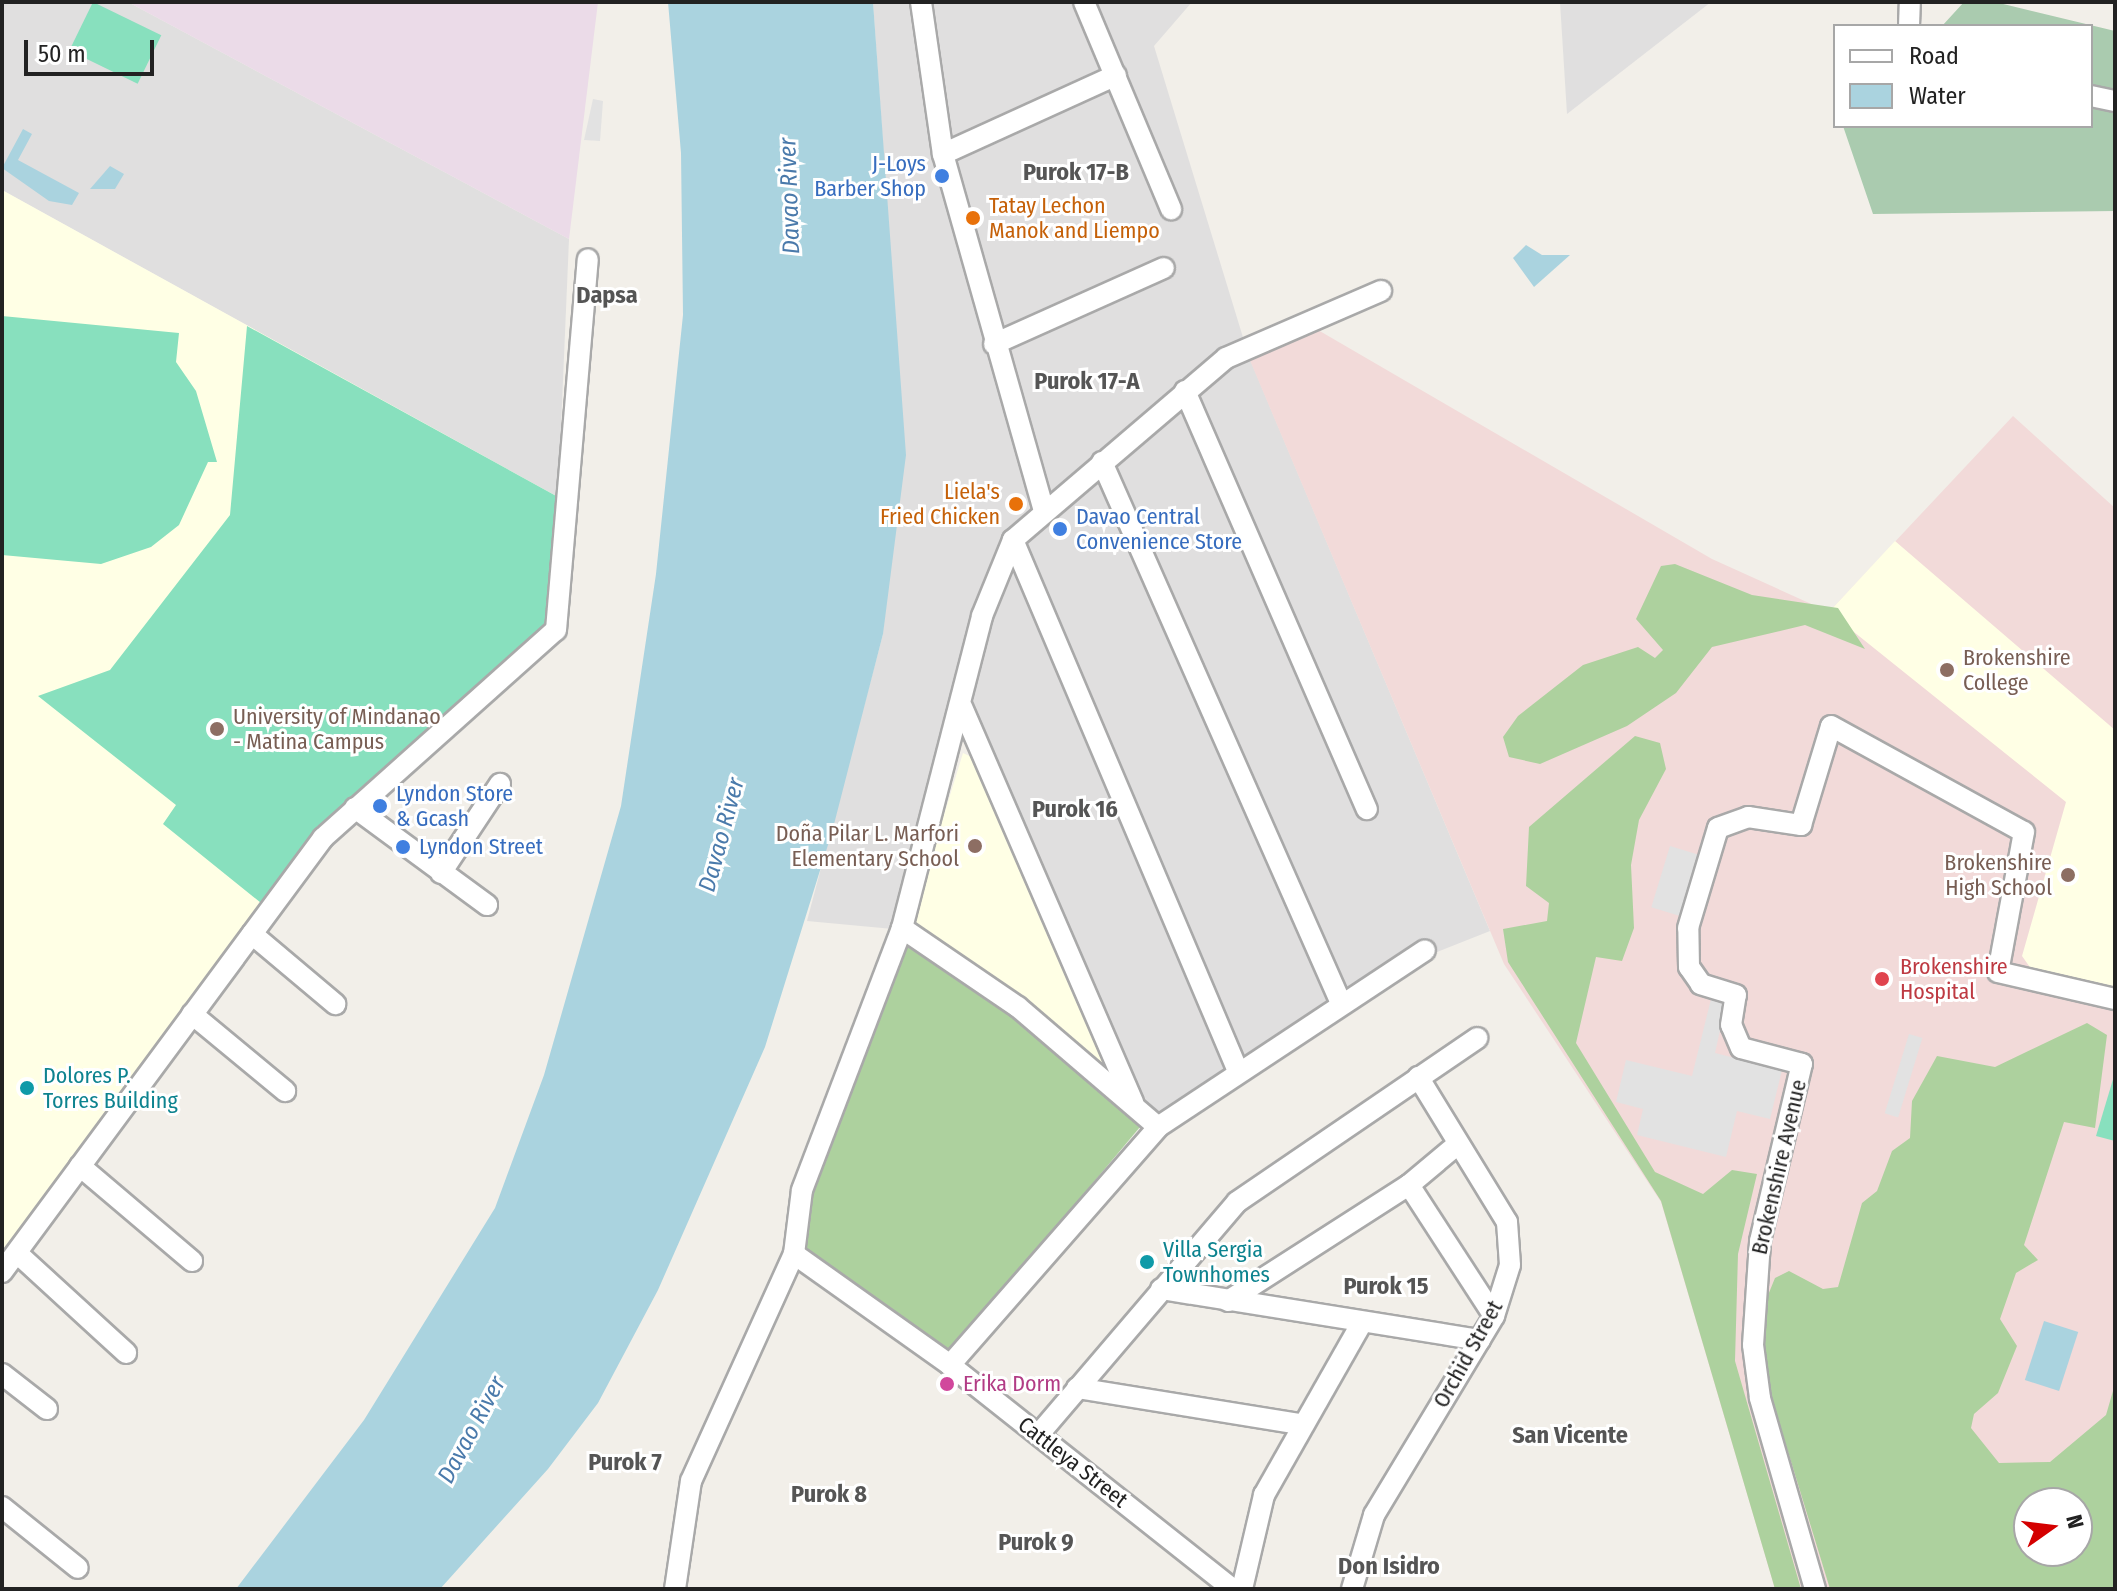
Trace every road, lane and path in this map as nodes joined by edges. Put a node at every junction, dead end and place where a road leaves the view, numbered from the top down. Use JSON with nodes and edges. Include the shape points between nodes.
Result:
{"nodes":[{"id":1,"x":921,"y":2,"type":"edge"},
{"id":2,"x":1084,"y":2,"type":"edge"},
{"id":3,"x":1910,"y":2,"type":"edge"},
{"id":4,"x":1909,"y":24,"type":"edge"},
{"id":5,"x":1116,"y":75,"type":"junction"},
{"id":6,"x":2093,"y":96,"type":"edge"},
{"id":7,"x":2115,"y":101,"type":"edge"},
{"id":8,"x":943,"y":154,"type":"junction"},
{"id":9,"x":1171,"y":209,"type":"dead end"},
{"id":10,"x":588,"y":259,"type":"dead end"},
{"id":11,"x":1164,"y":268,"type":"dead end"},
{"id":12,"x":1381,"y":291,"type":"dead end"},
{"id":13,"x":994,"y":344,"type":"junction"},
{"id":14,"x":1185,"y":391,"type":"junction"},
{"id":15,"x":1102,"y":462,"type":"junction"},
{"id":16,"x":1043,"y":507,"type":"junction"},
{"id":17,"x":1013,"y":540,"type":"junction"},
{"id":18,"x":962,"y":707,"type":"junction"},
{"id":19,"x":500,"y":784,"type":"dead end"},
{"id":20,"x":355,"y":808,"type":"junction"},
{"id":21,"x":1367,"y":809,"type":"dead end"},
{"id":22,"x":441,"y":873,"type":"junction"},
{"id":23,"x":487,"y":905,"type":"dead end"},
{"id":24,"x":902,"y":928,"type":"junction"},
{"id":25,"x":252,"y":934,"type":"junction"},
{"id":26,"x":1425,"y":950,"type":"dead end"},
{"id":27,"x":2115,"y":999,"type":"edge"},
{"id":28,"x":1341,"y":1003,"type":"junction"},
{"id":29,"x":335,"y":1004,"type":"dead end"},
{"id":30,"x":192,"y":1014,"type":"junction"},
{"id":31,"x":1477,"y":1038,"type":"dead end"},
{"id":32,"x":1238,"y":1071,"type":"junction"},
{"id":33,"x":1418,"y":1077,"type":"junction"},
{"id":34,"x":285,"y":1091,"type":"dead end"},
{"id":35,"x":1133,"y":1103,"type":"junction"},
{"id":36,"x":1158,"y":1127,"type":"junction"},
{"id":37,"x":1458,"y":1144,"type":"junction"},
{"id":38,"x":80,"y":1166,"type":"junction"},
{"id":39,"x":1409,"y":1185,"type":"junction"},
{"id":40,"x":17,"y":1253,"type":"junction"},
{"id":41,"x":794,"y":1254,"type":"junction"},
{"id":42,"x":192,"y":1261,"type":"dead end"},
{"id":43,"x":2,"y":1272,"type":"edge"},
{"id":44,"x":1161,"y":1289,"type":"junction"},
{"id":45,"x":1228,"y":1301,"type":"junction"},
{"id":46,"x":1494,"y":1316,"type":"junction"},
{"id":47,"x":1361,"y":1324,"type":"junction"},
{"id":48,"x":1480,"y":1340,"type":"junction"},
{"id":49,"x":126,"y":1353,"type":"dead end"},
{"id":50,"x":950,"y":1365,"type":"junction"},
{"id":51,"x":2,"y":1374,"type":"edge"},
{"id":52,"x":1077,"y":1388,"type":"junction"},
{"id":53,"x":47,"y":1409,"type":"dead end"},
{"id":54,"x":1300,"y":1424,"type":"junction"},
{"id":55,"x":1039,"y":1434,"type":"junction"},
{"id":56,"x":2,"y":1507,"type":"edge"},
{"id":57,"x":78,"y":1568,"type":"dead end"},
{"id":58,"x":675,"y":1589,"type":"edge"},
{"id":59,"x":1233,"y":1589,"type":"edge"},
{"id":60,"x":1242,"y":1589,"type":"edge"},
{"id":61,"x":1352,"y":1589,"type":"edge"},
{"id":62,"x":1815,"y":1589,"type":"edge"}],
"edges":[{"from":1,"to":8,"type":"street"},
{"from":2,"to":5,"type":"street"},
{"from":3,"to":4,"type":"street"},
{"from":5,"to":8,"type":"street"},
{"from":5,"to":9,"type":"street"},
{"from":6,"to":7,"type":"street"},
{"from":8,"to":13,"type":"street"},
{"from":10,"to":20,"type":"street","via":[[556,630]]},
{"from":11,"to":13,"type":"street"},
{"from":12,"to":14,"type":"street","via":[[1254,343]]},
{"from":13,"to":16,"type":"street"},
{"from":14,"to":15,"type":"street"},
{"from":14,"to":21,"type":"street"},
{"from":15,"to":16,"type":"street"},
{"from":15,"to":28,"type":"street"},
{"from":16,"to":17,"type":"street"},
{"from":17,"to":18,"type":"street","via":[[982,616]]},
{"from":17,"to":32,"type":"street"},
{"from":18,"to":24,"type":"street"},
{"from":18,"to":35,"type":"street"},
{"from":19,"to":22,"type":"street"},
{"from":20,"to":22,"type":"street"},
{"from":20,"to":25,"type":"street","via":[[323,838]]},
{"from":22,"to":23,"type":"street"},
{"from":24,"to":35,"type":"street","via":[[947,952]]},
{"from":24,"to":41,"type":"street","via":[[802,1190]]},
{"from":25,"to":29,"type":"street"},
{"from":25,"to":30,"type":"street"},
{"from":26,"to":28,"type":"street"},
{"from":27,"to":62,"type":"street","name":"Brokenshire Avenue","via":[[1998,972],[2024,832],[1831,726],[1801,825],[1738,817],[1714,835],[1685,950],[1701,984],[1736,995],[1731,1025],[1741,1048],[1802,1064],[1760,1241],[1753,1345],[1760,1398]]},
{"from":28,"to":32,"type":"street"},
{"from":30,"to":34,"type":"street"},
{"from":30,"to":38,"type":"street"},
{"from":31,"to":33,"type":"street"},
{"from":32,"to":36,"type":"street"},
{"from":33,"to":37,"type":"street","name":"Orchid Street"},
{"from":33,"to":44,"type":"street","via":[[1237,1202]]},
{"from":35,"to":36,"type":"street"},
{"from":36,"to":50,"type":"street"},
{"from":37,"to":39,"type":"street"},
{"from":37,"to":46,"type":"street","name":"Orchid Street","via":[[1511,1234]]},
{"from":38,"to":40,"type":"street"},
{"from":38,"to":42,"type":"street"},
{"from":39,"to":45,"type":"street"},
{"from":39,"to":46,"type":"street"},
{"from":40,"to":43,"type":"street"},
{"from":40,"to":49,"type":"street"},
{"from":41,"to":50,"type":"street","name":"Cattleya Street"},
{"from":41,"to":58,"type":"street","via":[[691,1481]]},
{"from":44,"to":45,"type":"street"},
{"from":44,"to":52,"type":"street"},
{"from":45,"to":47,"type":"street"},
{"from":46,"to":48,"type":"street","name":"Orchid Street"},
{"from":47,"to":48,"type":"street"},
{"from":47,"to":54,"type":"street"},
{"from":48,"to":61,"type":"street","name":"Orchid Street","via":[[1374,1515]]},
{"from":50,"to":55,"type":"street","name":"Cattleya Street"},
{"from":51,"to":53,"type":"street"},
{"from":52,"to":54,"type":"street"},
{"from":52,"to":55,"type":"street"},
{"from":54,"to":60,"type":"street","via":[[1264,1495]]},
{"from":55,"to":59,"type":"street","name":"Cattleya Street"},
{"from":56,"to":57,"type":"street"}]}
